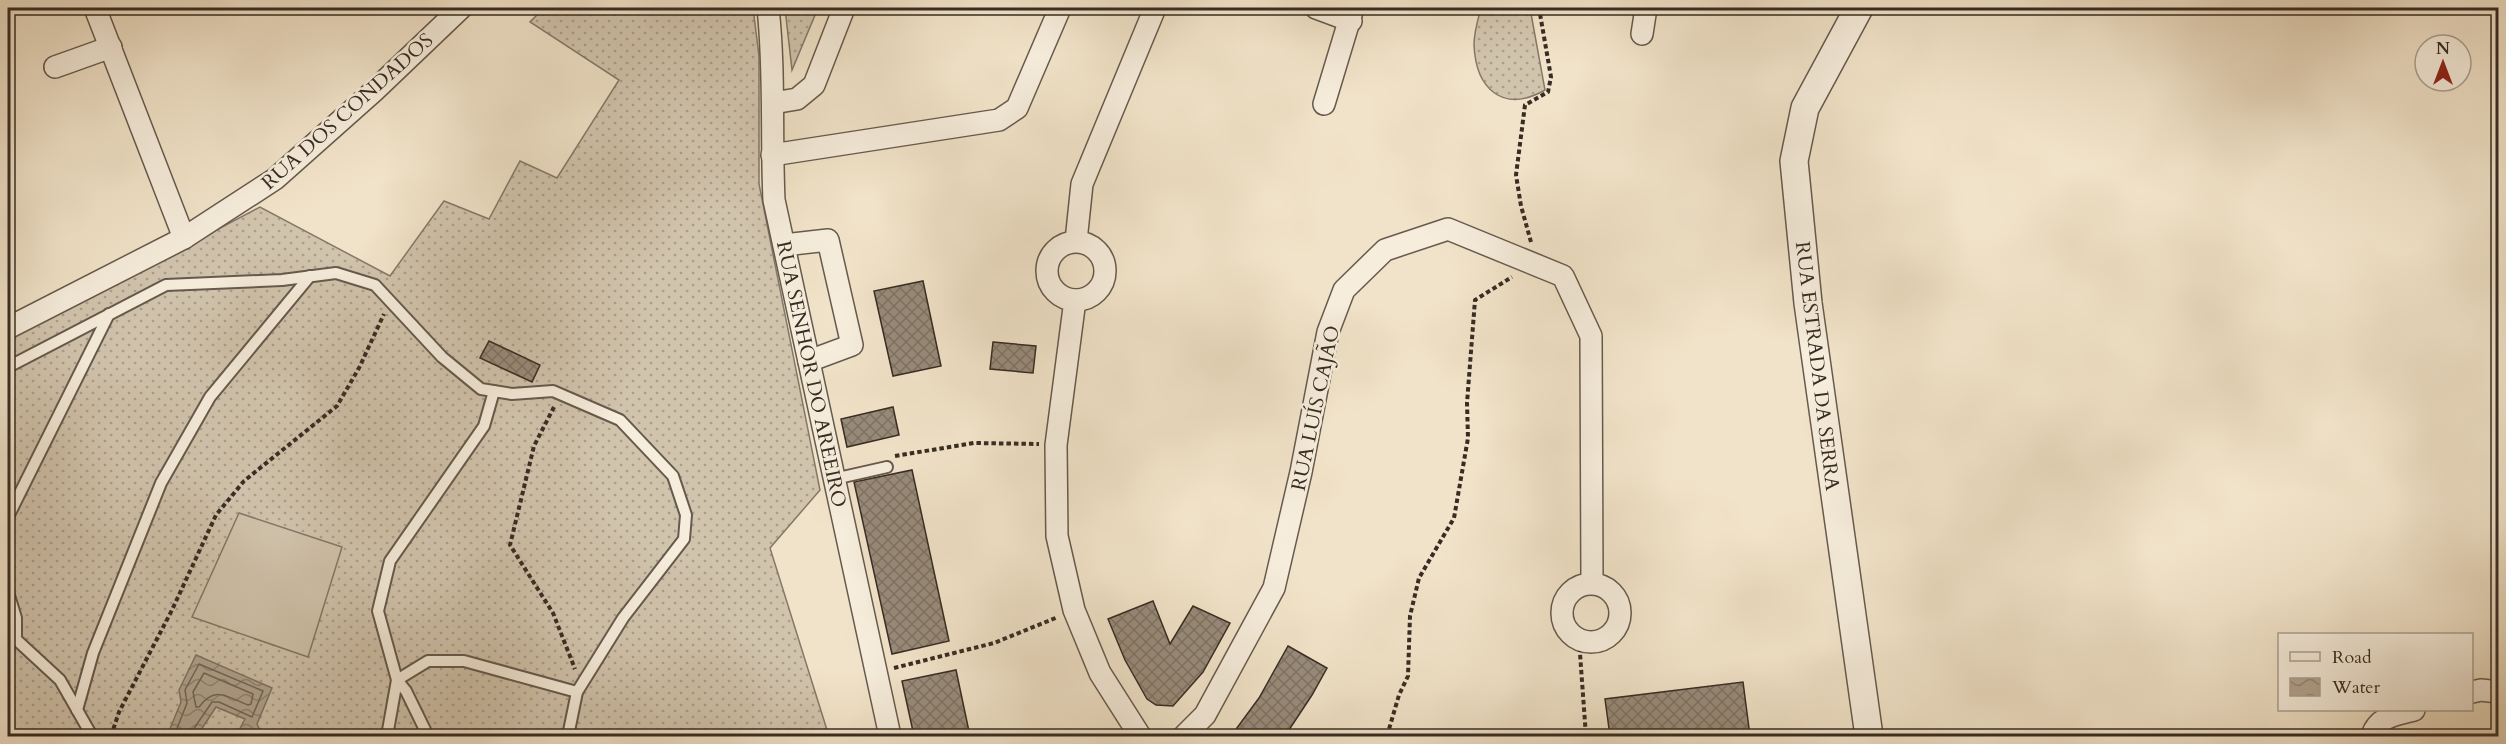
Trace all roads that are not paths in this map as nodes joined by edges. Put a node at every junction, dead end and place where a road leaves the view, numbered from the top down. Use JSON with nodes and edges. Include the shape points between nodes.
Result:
{"nodes":[{"id":1,"x":95,"y":8,"type":"edge"},
{"id":2,"x":461,"y":8,"type":"edge"},
{"id":3,"x":768,"y":8,"type":"edge"},
{"id":4,"x":844,"y":8,"type":"edge"},
{"id":5,"x":1060,"y":8,"type":"edge"},
{"id":6,"x":1155,"y":8,"type":"edge"},
{"id":7,"x":1316,"y":8,"type":"edge"},
{"id":8,"x":1646,"y":8,"type":"edge"},
{"id":9,"x":1859,"y":8,"type":"edge"},
{"id":10,"x":1352,"y":14,"type":"edge"},
{"id":11,"x":1642,"y":34,"type":"dead end"},
{"id":12,"x":111,"y":47,"type":"junction"},
{"id":13,"x":55,"y":67,"type":"dead end"},
{"id":14,"x":773,"y":103,"type":"junction"},
{"id":15,"x":1324,"y":104,"type":"dead end"},
{"id":16,"x":772,"y":155,"type":"junction"},
{"id":17,"x":184,"y":238,"type":"junction"},
{"id":18,"x":1077,"y":241,"type":"junction"},
{"id":19,"x":784,"y":245,"type":"junction"},
{"id":20,"x":310,"y":276,"type":"junction"},
{"id":21,"x":1075,"y":300,"type":"junction"},
{"id":22,"x":109,"y":314,"type":"junction"},
{"id":23,"x":8,"y":328,"type":"edge"},
{"id":24,"x":810,"y":361,"type":"junction"},
{"id":25,"x":8,"y":367,"type":"edge"},
{"id":26,"x":494,"y":391,"type":"junction"},
{"id":27,"x":886,"y":462,"type":"road end"},
{"id":28,"x":834,"y":479,"type":"junction"},
{"id":29,"x":8,"y":517,"type":"edge"},
{"id":30,"x":1592,"y":583,"type":"junction"},
{"id":31,"x":8,"y":592,"type":"edge"},
{"id":32,"x":12,"y":636,"type":"edge"},
{"id":33,"x":398,"y":680,"type":"junction"},
{"id":34,"x":579,"y":688,"type":"junction"},
{"id":35,"x":2473,"y":692,"type":"edge"},
{"id":36,"x":2499,"y":692,"type":"edge"},
{"id":37,"x":77,"y":710,"type":"junction"},
{"id":38,"x":2410,"y":711,"type":"edge"},
{"id":39,"x":92,"y":736,"type":"edge"},
{"id":40,"x":387,"y":736,"type":"edge"},
{"id":41,"x":428,"y":736,"type":"edge"},
{"id":42,"x":568,"y":736,"type":"edge"},
{"id":43,"x":890,"y":736,"type":"edge"},
{"id":44,"x":1140,"y":736,"type":"edge"},
{"id":45,"x":1184,"y":736,"type":"edge"},
{"id":46,"x":1869,"y":736,"type":"edge"},
{"id":47,"x":2372,"y":736,"type":"edge"}],
"edges":[{"from":1,"to":12,"type":"street"},
{"from":2,"to":17,"type":"street","name":"RUA DOS CONDADOS","via":[[275,179]]},
{"from":3,"to":14,"type":"street","name":"RUA SENHOR DO AREEIRO"},
{"from":4,"to":14,"type":"street","via":[[814,86],[797,99]]},
{"from":5,"to":16,"type":"street","via":[[1017,108],[999,120]]},
{"from":6,"to":18,"type":"street","via":[[1082,184]]},
{"from":7,"to":10,"type":"street"},
{"from":8,"to":11,"type":"street"},
{"from":9,"to":46,"type":"street","name":"RUA ESTRADA DA SERRA","via":[[1805,108],[1794,161],[1808,303]]},
{"from":10,"to":15,"type":"street"},
{"from":12,"to":13,"type":"street"},
{"from":12,"to":17,"type":"street"},
{"from":14,"to":16,"type":"street","name":"RUA SENHOR DO AREEIRO"},
{"from":16,"to":19,"type":"street","name":"RUA SENHOR DO AREEIRO","via":[[774,200]]},
{"from":17,"to":23,"type":"street","name":"RUA DOS CONDADOS"},
{"from":18,"to":21,"type":"street","via":[[1097,251],[1105,272],[1096,292]]},
{"from":18,"to":21,"type":"street","via":[[1055,250],[1046,270],[1054,291]]},
{"from":19,"to":24,"type":"street","name":"RUA SENHOR DO AREEIRO"},
{"from":19,"to":24,"type":"street","via":[[828,240],[840,288],[852,345]]},
{"from":20,"to":22,"type":"lane","via":[[166,285]]},
{"from":20,"to":26,"type":"lane","via":[[336,273],[375,285],[442,357],[482,389]]},
{"from":20,"to":37,"type":"lane","via":[[210,398],[161,483],[93,653]]},
{"from":21,"to":44,"type":"street","via":[[1056,445],[1057,536],[1074,610],[1100,673]]},
{"from":22,"to":25,"type":"lane"},
{"from":22,"to":29,"type":"lane"},
{"from":24,"to":28,"type":"street","name":"RUA SENHOR DO AREEIRO"},
{"from":26,"to":33,"type":"lane","via":[[484,426],[390,561],[378,611]]},
{"from":26,"to":34,"type":"lane","via":[[554,391],[620,420],[673,476],[686,515],[684,539],[623,618]]},
{"from":27,"to":28,"type":"lane"},
{"from":28,"to":43,"type":"street","name":"RUA SENHOR DO AREEIRO"},
{"from":30,"to":30,"type":"street","via":[[1570,591],[1561,612],[1569,633],[1590,642],[1611,634],[1620,613],[1612,592]]},
{"from":30,"to":45,"type":"street","name":"RUA LUÍS CAJÃO","via":[[1591,336],[1563,276],[1448,229],[1385,250],[1344,290],[1328,332],[1274,588],[1205,716]]},
{"from":31,"to":32,"type":"lane","via":[[16,618]]},
{"from":32,"to":37,"type":"lane","via":[[60,680]]},
{"from":33,"to":34,"type":"lane","via":[[428,661],[464,661]]},
{"from":33,"to":40,"type":"lane"},
{"from":33,"to":41,"type":"lane"},
{"from":34,"to":42,"type":"lane"},
{"from":35,"to":36,"type":"street"},
{"from":37,"to":39,"type":"lane"},
{"from":38,"to":47,"type":"street","via":[[2386,718]]}]}
